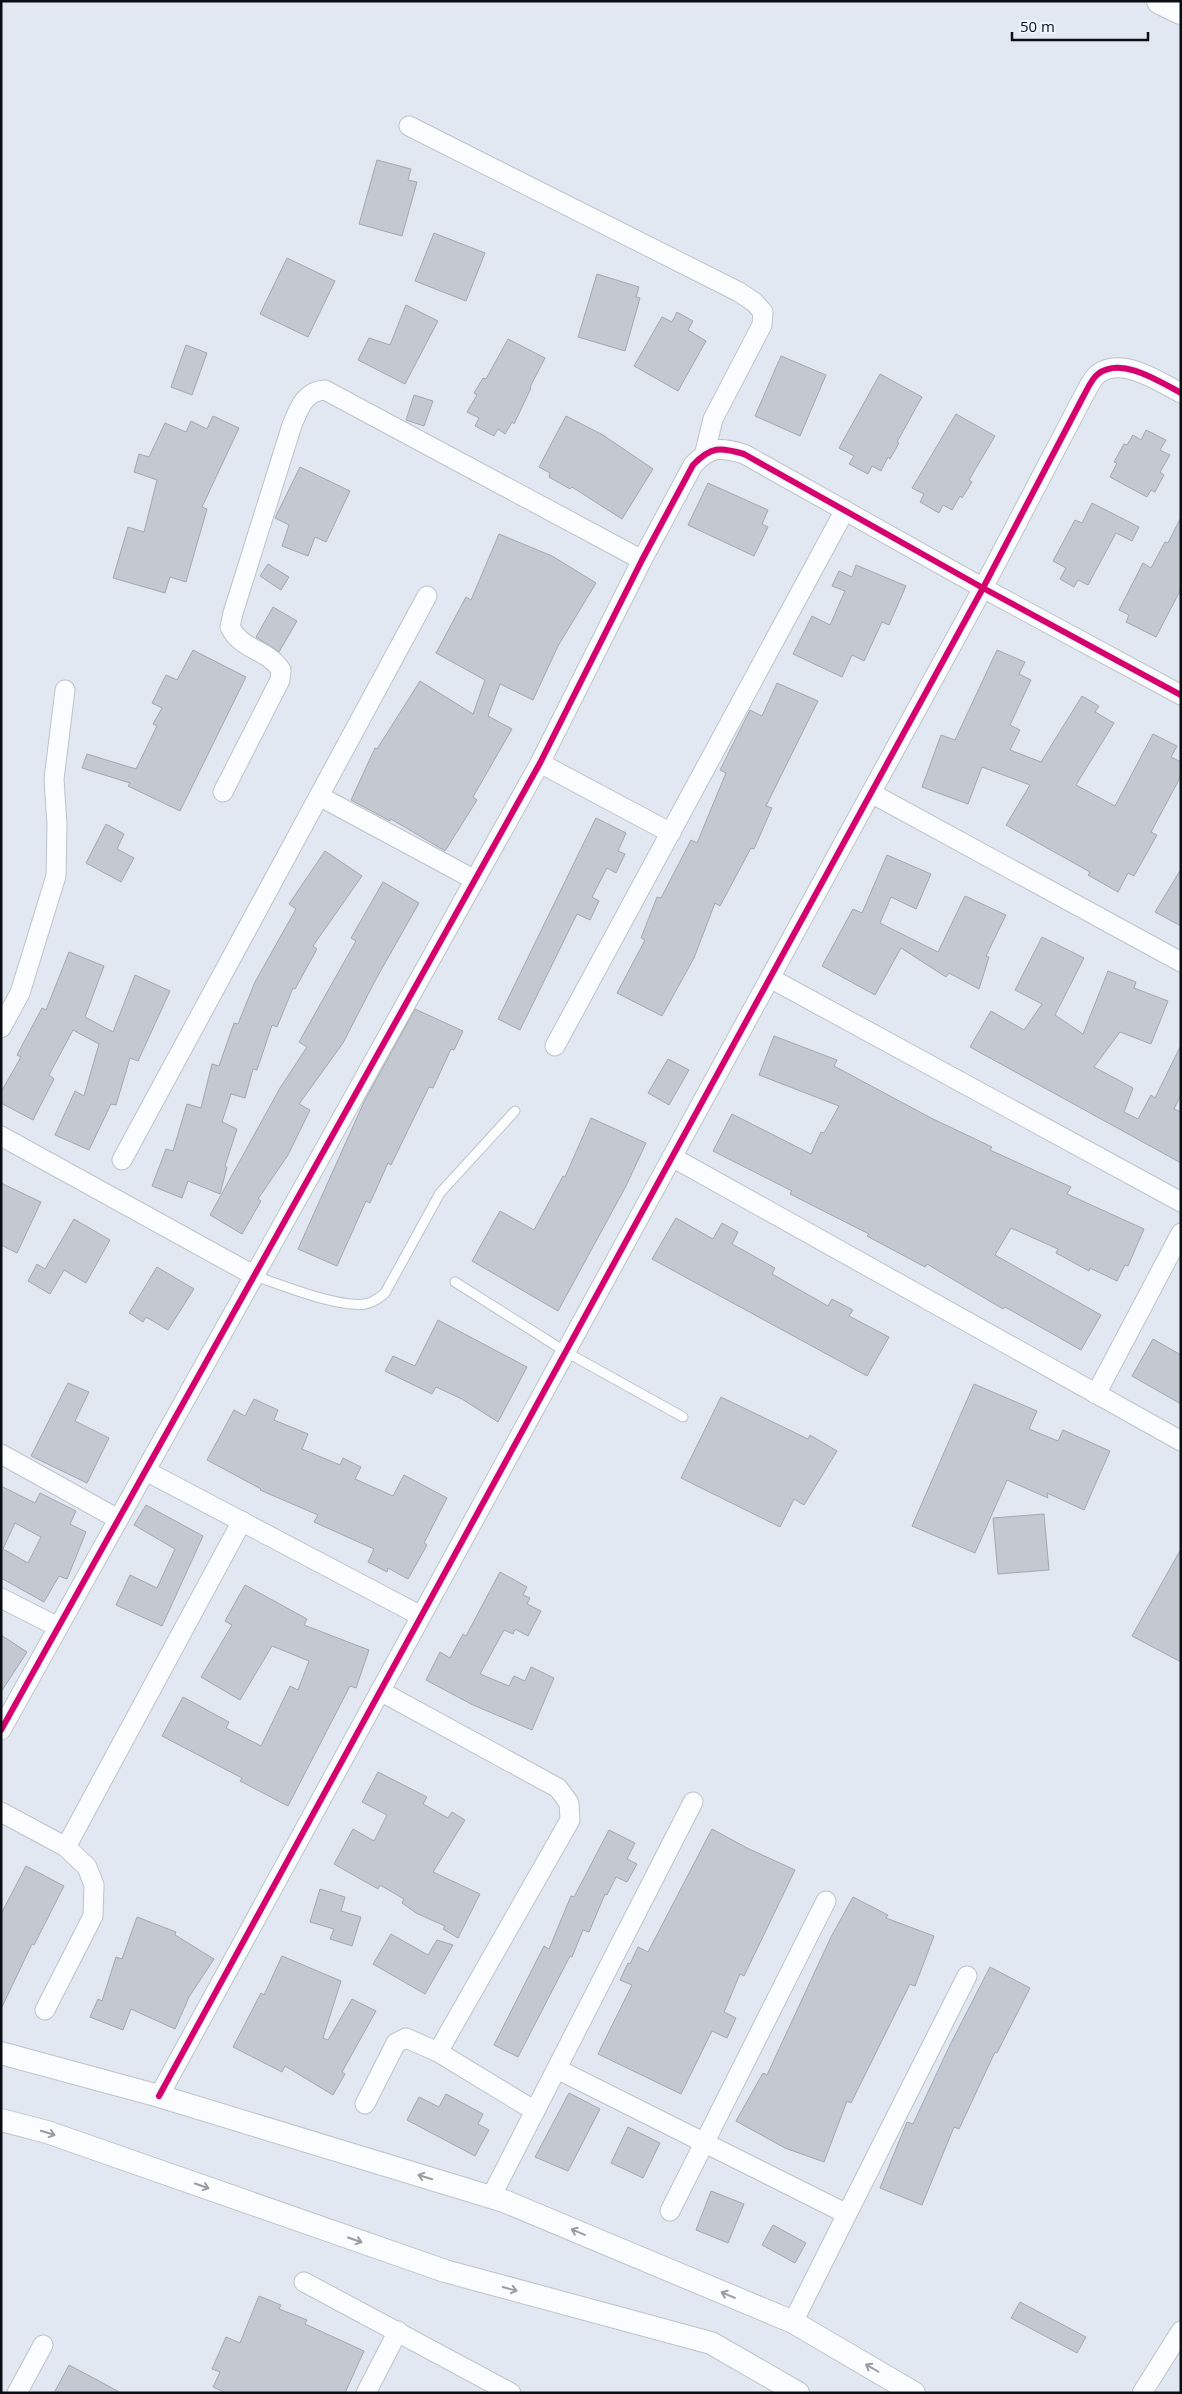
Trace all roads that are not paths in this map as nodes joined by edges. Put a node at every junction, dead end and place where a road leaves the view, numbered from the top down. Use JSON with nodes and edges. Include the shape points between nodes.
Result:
{"nodes":[{"id":1,"x":1160,"y":1,"type":"edge"},
{"id":2,"x":1181,"y":11,"type":"edge"},
{"id":3,"x":410,"y":126,"type":"dead end"},
{"id":4,"x":1181,"y":393,"type":"edge"},
{"id":5,"x":705,"y":452,"type":"junction"},
{"id":6,"x":845,"y":510,"type":"junction"},
{"id":7,"x":642,"y":560,"type":"junction"},
{"id":8,"x":983,"y":588,"type":"junction"},
{"id":9,"x":427,"y":596,"type":"dead end"},
{"id":10,"x":65,"y":690,"type":"dead end"},
{"id":11,"x":1181,"y":695,"type":"edge"},
{"id":12,"x":540,"y":763,"type":"junction"},
{"id":13,"x":223,"y":792,"type":"dead end"},
{"id":14,"x":871,"y":793,"type":"junction"},
{"id":15,"x":319,"y":796,"type":"junction"},
{"id":16,"x":671,"y":832,"type":"junction"},
{"id":17,"x":475,"y":880,"type":"junction"},
{"id":18,"x":1181,"y":962,"type":"edge"},
{"id":19,"x":770,"y":978,"type":"junction"},
{"id":20,"x":1,"y":1028,"type":"edge"},
{"id":21,"x":555,"y":1046,"type":"dead end"},
{"id":22,"x":515,"y":1111,"type":"dead end"},
{"id":23,"x":1,"y":1136,"type":"edge"},
{"id":24,"x":672,"y":1157,"type":"junction"},
{"id":25,"x":122,"y":1160,"type":"dead end"},
{"id":26,"x":1181,"y":1202,"type":"edge"},
{"id":27,"x":1181,"y":1233,"type":"edge"},
{"id":28,"x":255,"y":1276,"type":"junction"},
{"id":29,"x":455,"y":1282,"type":"dead end"},
{"id":30,"x":566,"y":1352,"type":"junction"},
{"id":31,"x":1096,"y":1394,"type":"junction"},
{"id":32,"x":683,"y":1417,"type":"dead end"},
{"id":33,"x":1181,"y":1440,"type":"edge"},
{"id":34,"x":1,"y":1454,"type":"edge"},
{"id":35,"x":146,"y":1471,"type":"junction"},
{"id":36,"x":118,"y":1519,"type":"junction"},
{"id":37,"x":242,"y":1521,"type":"junction"},
{"id":38,"x":1,"y":1598,"type":"edge"},
{"id":39,"x":422,"y":1616,"type":"junction"},
{"id":40,"x":58,"y":1627,"type":"junction"},
{"id":41,"x":380,"y":1691,"type":"junction"},
{"id":42,"x":1,"y":1730,"type":"edge"},
{"id":43,"x":693,"y":1802,"type":"dead end"},
{"id":44,"x":1,"y":1812,"type":"edge"},
{"id":45,"x":66,"y":1847,"type":"junction"},
{"id":46,"x":826,"y":1901,"type":"dead end"},
{"id":47,"x":967,"y":1976,"type":"dead end"},
{"id":48,"x":45,"y":2010,"type":"dead end"},
{"id":49,"x":438,"y":2052,"type":"junction"},
{"id":50,"x":1,"y":2053,"type":"edge"},
{"id":51,"x":557,"y":2068,"type":"junction"},
{"id":52,"x":159,"y":2096,"type":"junction"},
{"id":53,"x":365,"y":2104,"type":"dead end"},
{"id":54,"x":535,"y":2111,"type":"junction"},
{"id":55,"x":1,"y":2120,"type":"edge"},
{"id":56,"x":704,"y":2142,"type":"junction"},
{"id":57,"x":491,"y":2197,"type":"junction"},
{"id":58,"x":670,"y":2210,"type":"dead end"},
{"id":59,"x":847,"y":2214,"type":"junction"},
{"id":60,"x":304,"y":2282,"type":"dead end"},
{"id":61,"x":793,"y":2322,"type":"junction"},
{"id":62,"x":1181,"y":2330,"type":"edge"},
{"id":63,"x":398,"y":2332,"type":"junction"},
{"id":64,"x":43,"y":2345,"type":"dead end"},
{"id":65,"x":17,"y":2393,"type":"edge"},
{"id":66,"x":366,"y":2393,"type":"edge"},
{"id":67,"x":511,"y":2393,"type":"edge"},
{"id":68,"x":798,"y":2393,"type":"edge"},
{"id":69,"x":914,"y":2393,"type":"edge"},
{"id":70,"x":1142,"y":2393,"type":"edge"}],
"edges":[{"from":1,"to":2,"type":"main road"},
{"from":3,"to":5,"type":"street","via":[[740,292],[754,302],[762,312],[762,325],[713,419]]},
{"from":4,"to":8,"type":"street","via":[[1142,372],[1116,367],[1098,374]]},
{"from":5,"to":6,"type":"street","via":[[724,448],[744,454]]},
{"from":5,"to":7,"type":"street","via":[[693,465]]},
{"from":6,"to":8,"type":"street"},
{"from":6,"to":16,"type":"street"},
{"from":7,"to":12,"type":"street"},
{"from":7,"to":13,"type":"street","via":[[325,390],[315,390],[303,400],[292,426],[230,627],[236,639],[274,660],[281,670],[280,680]]},
{"from":8,"to":11,"type":"street"},
{"from":8,"to":14,"type":"street"},
{"from":9,"to":15,"type":"street"},
{"from":10,"to":20,"type":"street","via":[[54,779],[56,876],[20,993]]},
{"from":12,"to":16,"type":"street"},
{"from":12,"to":17,"type":"street"},
{"from":14,"to":18,"type":"street"},
{"from":14,"to":19,"type":"street"},
{"from":15,"to":17,"type":"street"},
{"from":15,"to":25,"type":"street"},
{"from":16,"to":21,"type":"street"},
{"from":17,"to":28,"type":"street"},
{"from":19,"to":24,"type":"street"},
{"from":19,"to":26,"type":"street"},
{"from":22,"to":28,"type":"lane","via":[[440,1193],[385,1293],[377,1300],[365,1304],[349,1303]]},
{"from":23,"to":28,"type":"street"},
{"from":24,"to":30,"type":"street"},
{"from":24,"to":31,"type":"street"},
{"from":27,"to":31,"type":"street"},
{"from":28,"to":35,"type":"street"},
{"from":29,"to":30,"type":"lane"},
{"from":30,"to":32,"type":"lane"},
{"from":30,"to":39,"type":"street"},
{"from":31,"to":33,"type":"street"},
{"from":34,"to":36,"type":"street"},
{"from":35,"to":36,"type":"street"},
{"from":35,"to":37,"type":"street"},
{"from":36,"to":40,"type":"street"},
{"from":37,"to":39,"type":"street"},
{"from":37,"to":45,"type":"street"},
{"from":38,"to":40,"type":"street"},
{"from":39,"to":41,"type":"street"},
{"from":40,"to":42,"type":"street"},
{"from":41,"to":49,"type":"street","via":[[558,1788],[569,1803],[570,1820]]},
{"from":41,"to":52,"type":"street"},
{"from":43,"to":51,"type":"street"},
{"from":44,"to":45,"type":"street"},
{"from":45,"to":48,"type":"street","via":[[87,1866],[94,1885],[95,1902],[93,1916]]},
{"from":46,"to":56,"type":"street"},
{"from":47,"to":59,"type":"street"},
{"from":49,"to":53,"type":"street","via":[[406,2038],[396,2043]]},
{"from":49,"to":54,"type":"street"},
{"from":50,"to":52,"type":"street"},
{"from":51,"to":54,"type":"street"},
{"from":51,"to":56,"type":"street"},
{"from":57,"to":52,"type":"street","one_way":true},
{"from":54,"to":57,"type":"street"},
{"from":55,"to":68,"type":"street","one_way":true,"via":[[56,2136],[445,2271],[711,2343]]},
{"from":56,"to":58,"type":"street"},
{"from":56,"to":59,"type":"street"},
{"from":61,"to":57,"type":"street","one_way":true},
{"from":59,"to":61,"type":"street"},
{"from":60,"to":63,"type":"street"},
{"from":69,"to":61,"type":"street","one_way":true},
{"from":62,"to":70,"type":"street"},
{"from":63,"to":66,"type":"street"},
{"from":63,"to":67,"type":"street"},
{"from":64,"to":65,"type":"street"}]}
